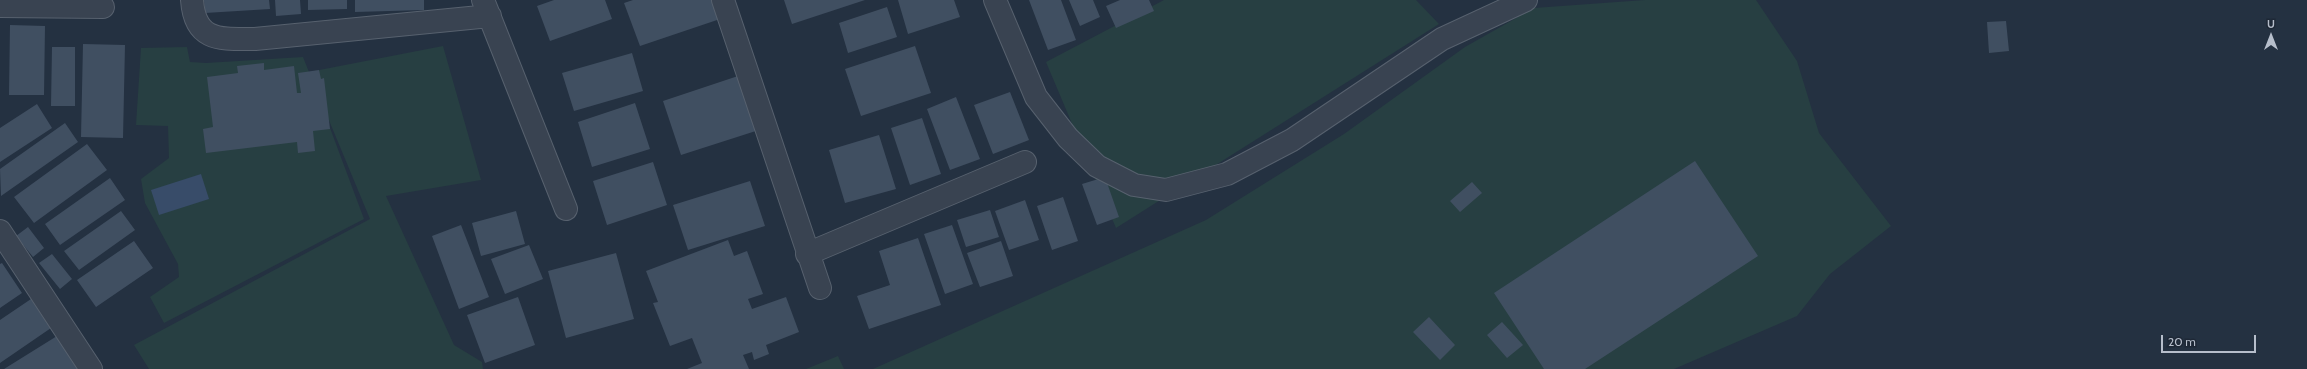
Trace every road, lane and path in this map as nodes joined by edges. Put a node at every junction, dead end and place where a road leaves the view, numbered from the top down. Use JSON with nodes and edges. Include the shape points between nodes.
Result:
{"nodes":[{"id":1,"x":192,"y":0,"type":"edge"},
{"id":2,"x":723,"y":0,"type":"edge"},
{"id":3,"x":995,"y":0,"type":"edge"},
{"id":4,"x":1526,"y":0,"type":"edge"},
{"id":5,"x":0,"y":6,"type":"edge"},
{"id":6,"x":103,"y":7,"type":"dead end"},
{"id":7,"x":487,"y":8,"type":"edge"},
{"id":8,"x":1025,"y":162,"type":"dead end"},
{"id":9,"x":566,"y":209,"type":"dead end"},
{"id":10,"x":0,"y":230,"type":"edge"},
{"id":11,"x":807,"y":254,"type":"junction"},
{"id":12,"x":820,"y":288,"type":"dead end"},
{"id":13,"x":91,"y":369,"type":"edge"}],
"edges":[{"from":1,"to":7,"type":"street","via":[[193,17],[207,34],[225,39],[255,40]]},
{"from":2,"to":11,"type":"street"},
{"from":3,"to":4,"type":"street","via":[[1036,97],[1068,138],[1097,166],[1134,185],[1166,190],[1227,174],[1292,140],[1442,39]]},
{"from":5,"to":6,"type":"street"},
{"from":7,"to":9,"type":"street"},
{"from":8,"to":11,"type":"street"},
{"from":10,"to":13,"type":"street"},
{"from":11,"to":12,"type":"street"}]}
